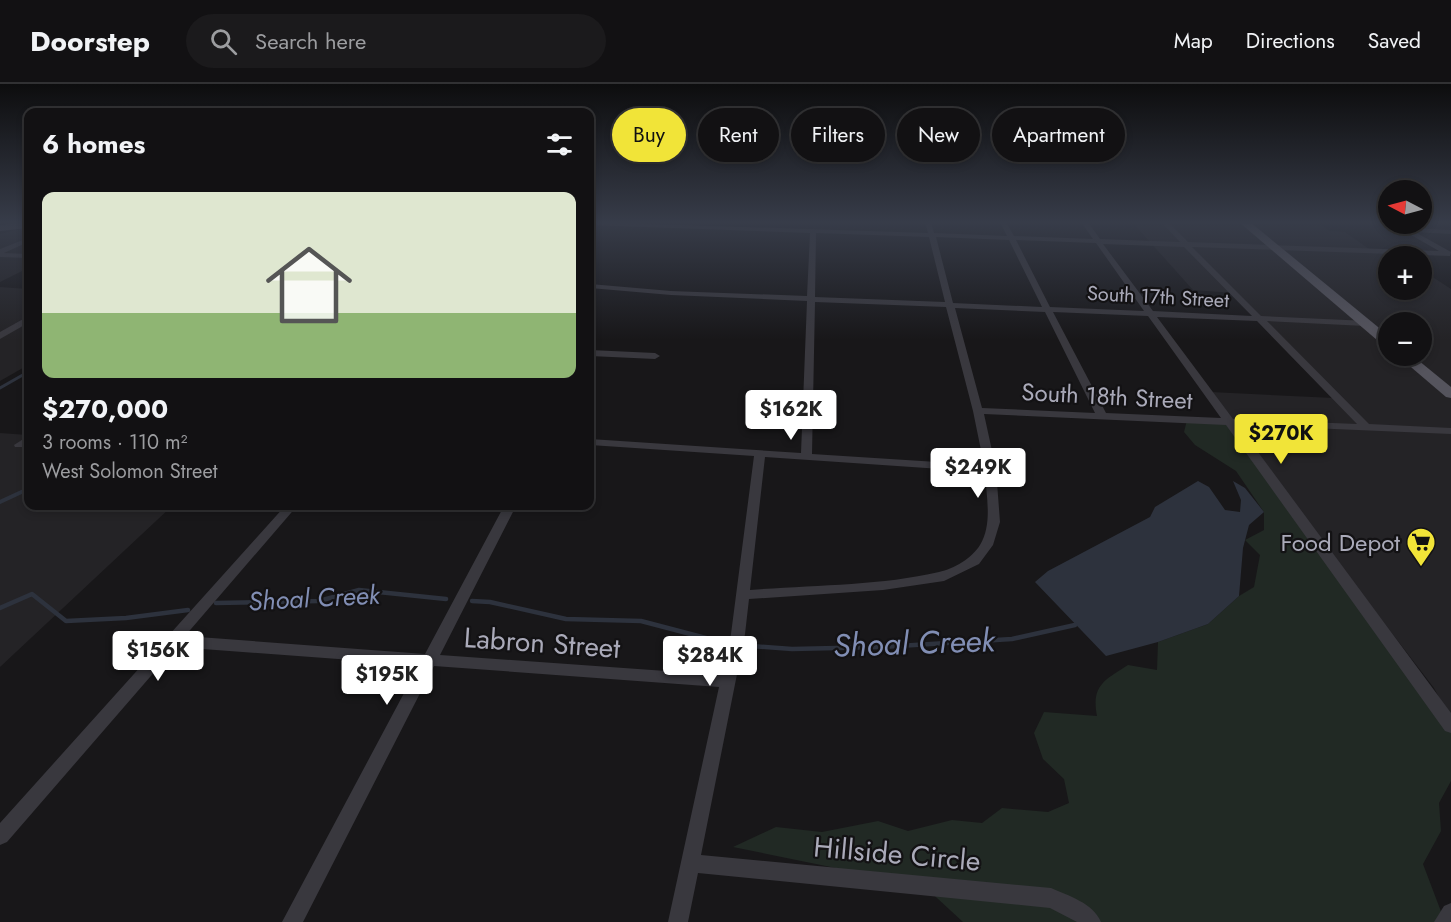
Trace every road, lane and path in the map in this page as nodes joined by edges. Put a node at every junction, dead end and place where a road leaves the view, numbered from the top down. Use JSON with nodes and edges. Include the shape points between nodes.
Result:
{"nodes":[{"id":1,"x":812,"y":261,"type":"edge"},
{"id":2,"x":938,"y":261,"type":"edge"},
{"id":3,"x":1022,"y":261,"type":"edge"},
{"id":4,"x":1112,"y":261,"type":"edge"},
{"id":5,"x":1203,"y":261,"type":"edge"},
{"id":6,"x":1290,"y":261,"type":"edge"},
{"id":7,"x":594,"y":286,"type":"edge"},
{"id":8,"x":810,"y":298,"type":"junction"},
{"id":9,"x":950,"y":304,"type":"junction"},
{"id":10,"x":1046,"y":309,"type":"junction"},
{"id":11,"x":1151,"y":314,"type":"junction"},
{"id":12,"x":1259,"y":318,"type":"junction"},
{"id":13,"x":24,"y":323,"type":"edge"},
{"id":14,"x":1365,"y":323,"type":"junction"},
{"id":15,"x":0,"y":327,"type":"edge"},
{"id":16,"x":14,"y":328,"type":"junction"},
{"id":17,"x":24,"y":329,"type":"edge"},
{"id":18,"x":1378,"y":333,"type":"edge"},
{"id":19,"x":0,"y":336,"type":"edge"},
{"id":20,"x":594,"y":353,"type":"edge"},
{"id":21,"x":655,"y":356,"type":"dead end"},
{"id":22,"x":1417,"y":366,"type":"edge"},
{"id":23,"x":1451,"y":394,"type":"edge"},
{"id":24,"x":978,"y":411,"type":"junction"},
{"id":25,"x":1102,"y":416,"type":"junction"},
{"id":26,"x":1231,"y":422,"type":"junction"},
{"id":27,"x":1367,"y":428,"type":"junction"},
{"id":28,"x":1451,"y":431,"type":"edge"},
{"id":29,"x":24,"y":441,"type":"edge"},
{"id":30,"x":594,"y":442,"type":"edge"},
{"id":31,"x":19,"y":445,"type":"dead end"},
{"id":32,"x":760,"y":454,"type":"junction"},
{"id":33,"x":806,"y":457,"type":"junction"},
{"id":34,"x":990,"y":469,"type":"junction"},
{"id":35,"x":288,"y":510,"type":"edge"},
{"id":36,"x":508,"y":510,"type":"edge"},
{"id":37,"x":743,"y":595,"type":"junction"},
{"id":38,"x":173,"y":641,"type":"junction"},
{"id":39,"x":429,"y":661,"type":"junction"},
{"id":40,"x":729,"y":682,"type":"junction"},
{"id":41,"x":1451,"y":726,"type":"edge"},
{"id":42,"x":0,"y":836,"type":"edge"},
{"id":43,"x":691,"y":863,"type":"junction"},
{"id":44,"x":1451,"y":914,"type":"edge"},
{"id":45,"x":292,"y":922,"type":"edge"},
{"id":46,"x":678,"y":922,"type":"edge"},
{"id":47,"x":1091,"y":922,"type":"edge"},
{"id":48,"x":1444,"y":922,"type":"edge"}],
"edges":[{"from":1,"to":8,"type":"street"},
{"from":2,"to":9,"type":"street"},
{"from":3,"to":10,"type":"street"},
{"from":4,"to":11,"type":"street"},
{"from":5,"to":12,"type":"street"},
{"from":6,"to":14,"type":"main road"},
{"from":7,"to":8,"type":"street","name":"South 17th Street"},
{"from":8,"to":9,"type":"street","name":"South 17th Street"},
{"from":8,"to":33,"type":"street"},
{"from":9,"to":10,"type":"street","name":"South 17th Street"},
{"from":9,"to":24,"type":"street"},
{"from":10,"to":11,"type":"street","name":"South 17th Street"},
{"from":10,"to":25,"type":"street"},
{"from":11,"to":12,"type":"street","name":"South 17th Street"},
{"from":11,"to":26,"type":"street"},
{"from":12,"to":14,"type":"street","name":"South 17th Street"},
{"from":12,"to":27,"type":"street"},
{"from":13,"to":16,"type":"street"},
{"from":14,"to":18,"type":"main road"},
{"from":15,"to":16,"type":"street"},
{"from":16,"to":17,"type":"street"},
{"from":16,"to":19,"type":"street"},
{"from":20,"to":21,"type":"street"},
{"from":22,"to":23,"type":"main road"},
{"from":24,"to":25,"type":"street","name":"South 18th Street"},
{"from":24,"to":34,"type":"street"},
{"from":25,"to":26,"type":"street","name":"South 18th Street"},
{"from":26,"to":27,"type":"street","name":"South 18th Street"},
{"from":26,"to":41,"type":"street"},
{"from":27,"to":28,"type":"street","name":"South 18th Street"},
{"from":29,"to":31,"type":"street"},
{"from":30,"to":32,"type":"street"},
{"from":32,"to":33,"type":"street"},
{"from":32,"to":37,"type":"street"},
{"from":33,"to":34,"type":"street"},
{"from":34,"to":37,"type":"street","via":[[994,522],[987,544],[974,561],[944,576],[883,585]]},
{"from":35,"to":38,"type":"street"},
{"from":36,"to":39,"type":"street"},
{"from":37,"to":40,"type":"street"},
{"from":38,"to":39,"type":"street","name":"Labron Street"},
{"from":38,"to":42,"type":"street"},
{"from":39,"to":40,"type":"street","name":"Labron Street"},
{"from":39,"to":45,"type":"street"},
{"from":40,"to":43,"type":"street"},
{"from":43,"to":46,"type":"street"},
{"from":43,"to":47,"type":"street","name":"Hillside Circle","via":[[1051,898],[1082,913]]},
{"from":44,"to":48,"type":"street"}]}
